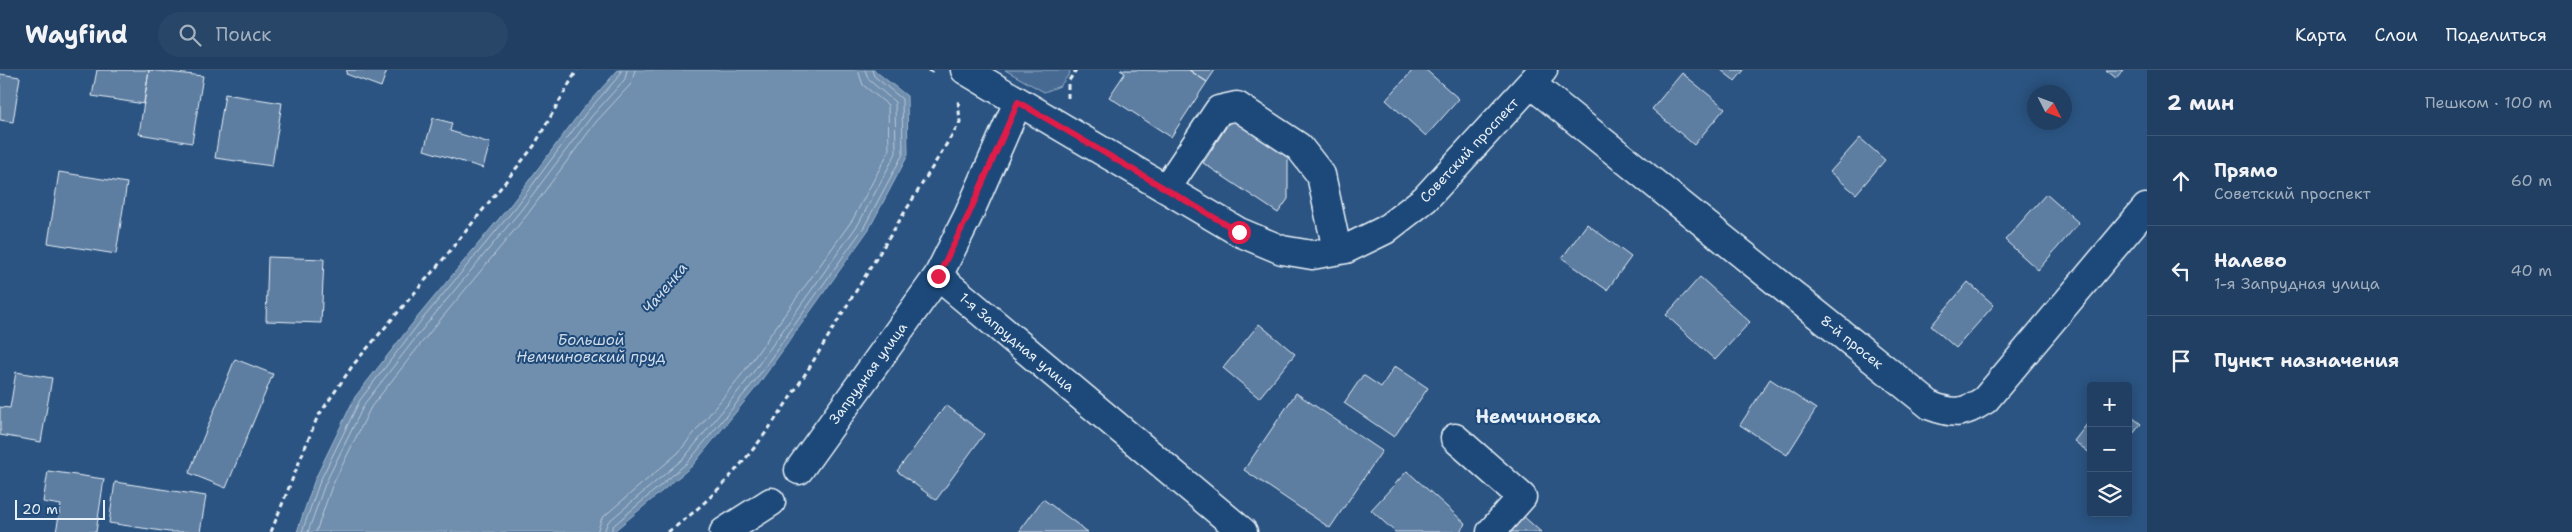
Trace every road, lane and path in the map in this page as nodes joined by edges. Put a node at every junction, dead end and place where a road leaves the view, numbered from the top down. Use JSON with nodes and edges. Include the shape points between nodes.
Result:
{"nodes":[{"id":1,"x":577,"y":70,"type":"edge"},
{"id":2,"x":928,"y":70,"type":"edge"},
{"id":3,"x":1076,"y":70,"type":"edge"},
{"id":4,"x":1537,"y":77,"type":"edge"},
{"id":5,"x":956,"y":81,"type":"edge"},
{"id":6,"x":1018,"y":102,"type":"junction"},
{"id":7,"x":1068,"y":106,"type":"dead end"},
{"id":8,"x":1166,"y":189,"type":"junction"},
{"id":9,"x":2146,"y":208,"type":"edge"},
{"id":10,"x":1337,"y":250,"type":"junction"},
{"id":11,"x":938,"y":276,"type":"junction"},
{"id":12,"x":1455,"y":438,"type":"dead end"},
{"id":13,"x":799,"y":470,"type":"dead end"},
{"id":14,"x":770,"y":502,"type":"dead end"},
{"id":15,"x":271,"y":532,"type":"edge"},
{"id":16,"x":668,"y":532,"type":"edge"},
{"id":17,"x":724,"y":532,"type":"edge"},
{"id":18,"x":1243,"y":532,"type":"edge"},
{"id":19,"x":1491,"y":532,"type":"edge"}],
"edges":[{"from":1,"to":15,"type":"path","via":[[534,146],[353,364],[317,418]]},
{"from":2,"to":5,"type":"path"},
{"from":3,"to":7,"type":"path","via":[[1068,82]]},
{"from":4,"to":9,"type":"street","name":"8-й просек","via":[[1931,406],[1950,413],[1970,410],[1985,400]]},
{"from":4,"to":10,"type":"street","name":"Советский проспект","via":[[1425,198],[1385,230],[1346,249]]},
{"from":5,"to":6,"type":"street","name":"Советский проспект"},
{"from":5,"to":16,"type":"path","via":[[960,122],[785,406],[727,482]]},
{"from":6,"to":8,"type":"street","name":"Советский проспект"},
{"from":6,"to":11,"type":"street"},
{"from":8,"to":10,"type":"street","name":"Советский проспект","via":[[1239,232],[1282,250],[1312,255]]},
{"from":8,"to":10,"type":"street","via":[[1219,110],[1237,106],[1299,147],[1321,175]]},
{"from":11,"to":13,"type":"street","name":"Запрудная улица"},
{"from":11,"to":18,"type":"street","name":"1-я Запрудная улица"},
{"from":12,"to":19,"type":"street","via":[[1522,497]]},
{"from":14,"to":17,"type":"street"}]}
